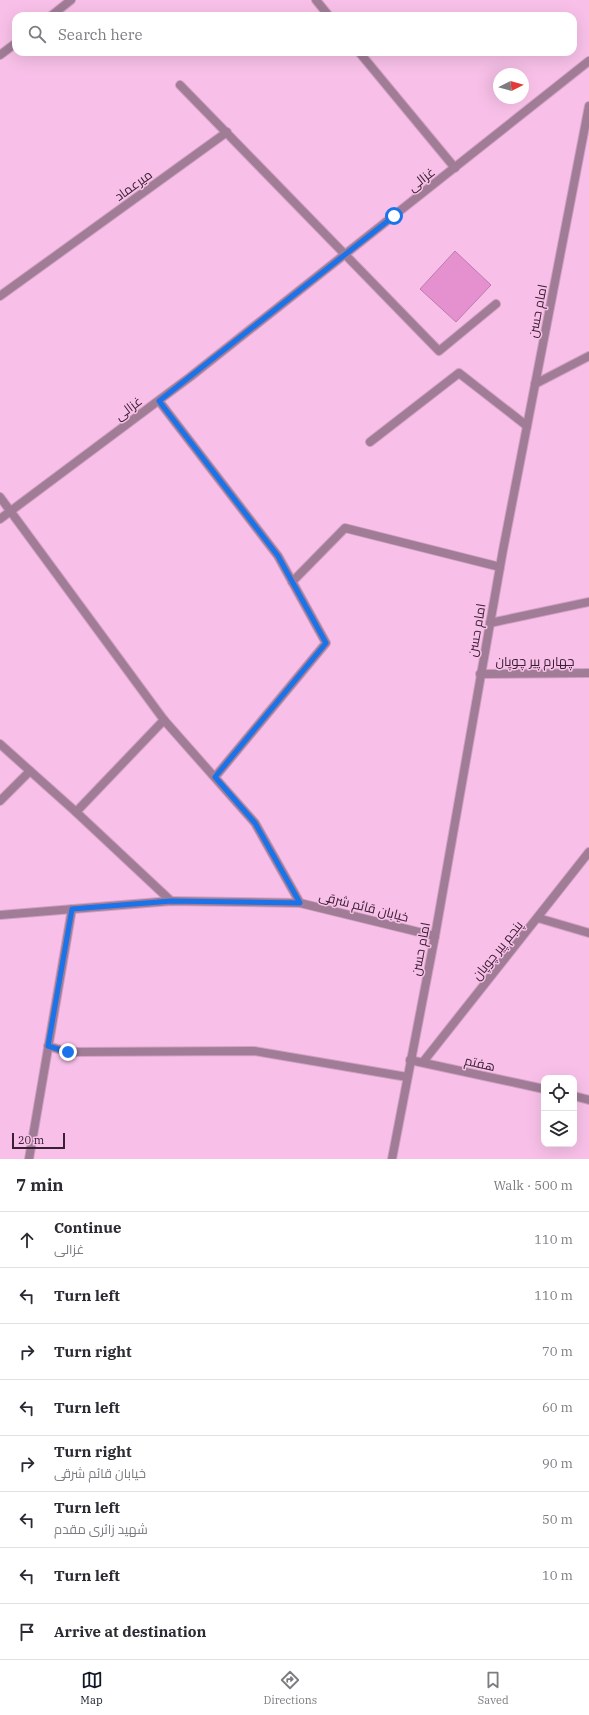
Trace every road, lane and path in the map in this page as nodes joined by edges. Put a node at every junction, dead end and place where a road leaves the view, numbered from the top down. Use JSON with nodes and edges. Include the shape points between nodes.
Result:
{"nodes":[{"id":1,"x":71,"y":0,"type":"edge"},
{"id":2,"x":316,"y":0,"type":"edge"},
{"id":3,"x":56,"y":12,"type":"edge"},
{"id":4,"x":326,"y":12,"type":"edge"},
{"id":5,"x":12,"y":46,"type":"edge"},
{"id":6,"x":0,"y":55,"type":"edge"},
{"id":7,"x":362,"y":56,"type":"edge"},
{"id":8,"x":589,"y":61,"type":"edge"},
{"id":9,"x":180,"y":85,"type":"dead end"},
{"id":10,"x":589,"y":106,"type":"edge"},
{"id":11,"x":227,"y":132,"type":"junction"},
{"id":12,"x":455,"y":168,"type":"junction"},
{"id":13,"x":345,"y":255,"type":"junction"},
{"id":14,"x":0,"y":296,"type":"edge"},
{"id":15,"x":496,"y":304,"type":"dead end"},
{"id":16,"x":589,"y":356,"type":"edge"},
{"id":17,"x":535,"y":384,"type":"junction"},
{"id":18,"x":159,"y":401,"type":"junction"},
{"id":19,"x":527,"y":426,"type":"junction"},
{"id":20,"x":370,"y":442,"type":"dead end"},
{"id":21,"x":0,"y":497,"type":"edge"},
{"id":22,"x":11,"y":510,"type":"junction"},
{"id":23,"x":0,"y":519,"type":"edge"},
{"id":24,"x":500,"y":567,"type":"junction"},
{"id":25,"x":292,"y":582,"type":"junction"},
{"id":26,"x":589,"y":602,"type":"edge"},
{"id":27,"x":490,"y":623,"type":"junction"},
{"id":28,"x":589,"y":673,"type":"edge"},
{"id":29,"x":480,"y":674,"type":"junction"},
{"id":30,"x":164,"y":720,"type":"junction"},
{"id":31,"x":0,"y":744,"type":"edge"},
{"id":32,"x":30,"y":771,"type":"junction"},
{"id":33,"x":215,"y":777,"type":"junction"},
{"id":34,"x":0,"y":801,"type":"edge"},
{"id":35,"x":76,"y":812,"type":"junction"},
{"id":36,"x":589,"y":852,"type":"edge"},
{"id":37,"x":171,"y":901,"type":"junction"},
{"id":38,"x":300,"y":903,"type":"junction"},
{"id":39,"x":72,"y":909,"type":"junction"},
{"id":40,"x":0,"y":915,"type":"edge"},
{"id":41,"x":538,"y":918,"type":"junction"},
{"id":42,"x":589,"y":933,"type":"edge"},
{"id":43,"x":435,"y":936,"type":"junction"},
{"id":44,"x":48,"y":1046,"type":"junction"},
{"id":45,"x":410,"y":1060,"type":"junction"},
{"id":46,"x":423,"y":1062,"type":"junction"},
{"id":47,"x":407,"y":1077,"type":"junction"},
{"id":48,"x":541,"y":1088,"type":"edge"},
{"id":49,"x":577,"y":1097,"type":"edge"},
{"id":50,"x":589,"y":1100,"type":"edge"},
{"id":51,"x":29,"y":1159,"type":"edge"},
{"id":52,"x":392,"y":1159,"type":"edge"}],
"edges":[{"from":1,"to":3,"type":"street"},
{"from":2,"to":4,"type":"street"},
{"from":5,"to":6,"type":"street"},
{"from":7,"to":12,"type":"street"},
{"from":8,"to":12,"type":"street","name":"غزالی"},
{"from":9,"to":11,"type":"street"},
{"from":10,"to":17,"type":"street","name":"امام حسن"},
{"from":11,"to":13,"type":"street"},
{"from":11,"to":14,"type":"street","name":"میرعماد"},
{"from":12,"to":13,"type":"street","name":"غزالی"},
{"from":13,"to":15,"type":"street","via":[[439,351]]},
{"from":13,"to":18,"type":"street","name":"غزالی"},
{"from":16,"to":17,"type":"street"},
{"from":17,"to":19,"type":"street","name":"امام حسن"},
{"from":18,"to":22,"type":"street","name":"غزالی"},
{"from":18,"to":25,"type":"street","via":[[278,556]]},
{"from":19,"to":20,"type":"street","via":[[459,373]]},
{"from":19,"to":24,"type":"street","name":"امام حسن"},
{"from":21,"to":22,"type":"street"},
{"from":22,"to":23,"type":"street","name":"غزالی"},
{"from":22,"to":30,"type":"street"},
{"from":24,"to":25,"type":"street","via":[[345,528]]},
{"from":24,"to":27,"type":"street","name":"امام حسن"},
{"from":25,"to":33,"type":"street","via":[[326,643]]},
{"from":26,"to":27,"type":"street"},
{"from":27,"to":29,"type":"street","name":"امام حسن"},
{"from":28,"to":29,"type":"street","name":"چهارم پیر چوپان"},
{"from":29,"to":43,"type":"street","name":"امام حسن"},
{"from":30,"to":33,"type":"street"},
{"from":30,"to":35,"type":"street"},
{"from":31,"to":32,"type":"street"},
{"from":32,"to":34,"type":"street"},
{"from":32,"to":35,"type":"street"},
{"from":33,"to":38,"type":"street","via":[[255,823]]},
{"from":35,"to":37,"type":"street"},
{"from":36,"to":41,"type":"street","name":"پنجم پیر چوپان"},
{"from":37,"to":38,"type":"street","name":"خیابان قائم شرقی"},
{"from":37,"to":39,"type":"street","name":"خیابان قائم شرقی"},
{"from":38,"to":43,"type":"street","name":"خیابان قائم شرقی"},
{"from":39,"to":40,"type":"street","name":"خیابان قائم شرقی"},
{"from":39,"to":44,"type":"street"},
{"from":41,"to":42,"type":"street"},
{"from":41,"to":46,"type":"street","name":"پنجم پیر چوپان"},
{"from":43,"to":45,"type":"street","name":"امام حسن"},
{"from":44,"to":47,"type":"street","via":[[68,1052],[254,1051]]},
{"from":44,"to":51,"type":"street"},
{"from":45,"to":46,"type":"street","name":"هفتم"},
{"from":45,"to":47,"type":"street","name":"امام حسن"},
{"from":46,"to":48,"type":"street","name":"هفتم"},
{"from":47,"to":52,"type":"street","name":"امام حسن"},
{"from":49,"to":50,"type":"street"}]}
